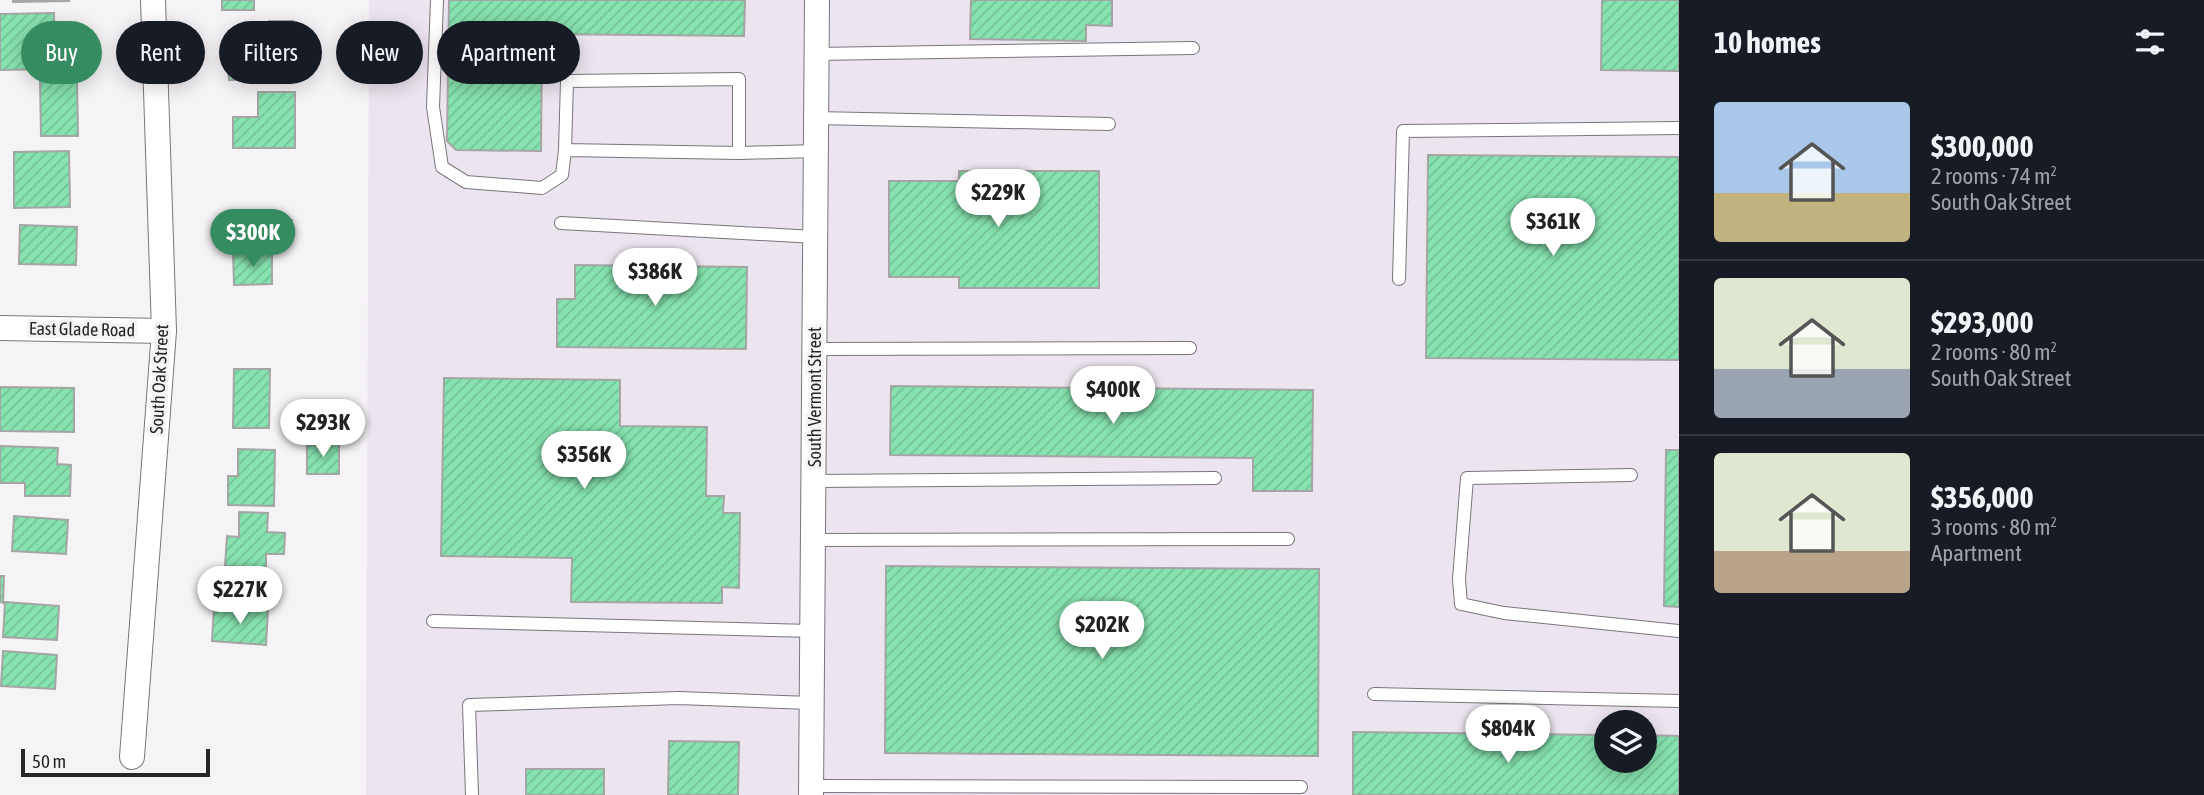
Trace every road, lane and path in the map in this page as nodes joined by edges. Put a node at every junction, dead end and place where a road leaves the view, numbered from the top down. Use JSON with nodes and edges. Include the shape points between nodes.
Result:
{"nodes":[{"id":1,"x":153,"y":0,"type":"edge"},
{"id":2,"x":437,"y":0,"type":"edge"},
{"id":3,"x":817,"y":0,"type":"edge"},
{"id":4,"x":1193,"y":48,"type":"dead end"},
{"id":5,"x":816,"y":54,"type":"junction"},
{"id":6,"x":816,"y":118,"type":"junction"},
{"id":7,"x":1109,"y":124,"type":"dead end"},
{"id":8,"x":1679,"y":128,"type":"edge"},
{"id":9,"x":565,"y":150,"type":"junction"},
{"id":10,"x":816,"y":151,"type":"junction"},
{"id":11,"x":739,"y":153,"type":"junction"},
{"id":12,"x":561,"y":223,"type":"dead end"},
{"id":13,"x":815,"y":237,"type":"junction"},
{"id":14,"x":1399,"y":279,"type":"dead end"},
{"id":15,"x":0,"y":328,"type":"edge"},
{"id":16,"x":164,"y":331,"type":"junction"},
{"id":17,"x":1190,"y":348,"type":"dead end"},
{"id":18,"x":814,"y":349,"type":"junction"},
{"id":19,"x":1631,"y":475,"type":"dead end"},
{"id":20,"x":1215,"y":478,"type":"dead end"},
{"id":21,"x":813,"y":481,"type":"junction"},
{"id":22,"x":1288,"y":539,"type":"dead end"},
{"id":23,"x":813,"y":540,"type":"junction"},
{"id":24,"x":433,"y":621,"type":"dead end"},
{"id":25,"x":812,"y":631,"type":"junction"},
{"id":26,"x":1679,"y":631,"type":"edge"},
{"id":27,"x":1374,"y":694,"type":"dead end"},
{"id":28,"x":1679,"y":701,"type":"edge"},
{"id":29,"x":811,"y":703,"type":"junction"},
{"id":30,"x":132,"y":757,"type":"dead end"},
{"id":31,"x":1301,"y":787,"type":"dead end"},
{"id":32,"x":811,"y":791,"type":"edge"},
{"id":33,"x":472,"y":795,"type":"edge"}],
"edges":[{"from":1,"to":16,"type":"street","name":"South Oak Street"},
{"from":2,"to":9,"type":"lane","via":[[433,107],[442,167],[466,182],[542,188],[562,175]]},
{"from":3,"to":5,"type":"street","name":"South Vermont Street"},
{"from":4,"to":5,"type":"lane"},
{"from":5,"to":6,"type":"street","name":"South Vermont Street"},
{"from":6,"to":7,"type":"lane"},
{"from":6,"to":10,"type":"street","name":"South Vermont Street"},
{"from":8,"to":14,"type":"lane","via":[[1403,131]]},
{"from":9,"to":11,"type":"lane"},
{"from":9,"to":11,"type":"lane","via":[[567,81],[739,79]]},
{"from":10,"to":11,"type":"lane"},
{"from":10,"to":13,"type":"street","name":"South Vermont Street"},
{"from":12,"to":13,"type":"lane"},
{"from":13,"to":18,"type":"street","name":"South Vermont Street"},
{"from":15,"to":16,"type":"street","name":"East Glade Road"},
{"from":16,"to":30,"type":"street","name":"South Oak Street"},
{"from":17,"to":18,"type":"lane"},
{"from":18,"to":21,"type":"street","name":"South Vermont Street"},
{"from":19,"to":26,"type":"lane","via":[[1467,478],[1461,604],[1504,613]]},
{"from":20,"to":21,"type":"lane"},
{"from":21,"to":23,"type":"street","name":"South Vermont Street"},
{"from":22,"to":23,"type":"lane"},
{"from":23,"to":25,"type":"street","name":"South Vermont Street"},
{"from":24,"to":25,"type":"lane"},
{"from":25,"to":29,"type":"street","name":"South Vermont Street"},
{"from":27,"to":28,"type":"lane"},
{"from":29,"to":32,"type":"street","name":"South Vermont Street"},
{"from":29,"to":33,"type":"lane","via":[[679,698],[469,705]]},
{"from":31,"to":32,"type":"lane"}]}
